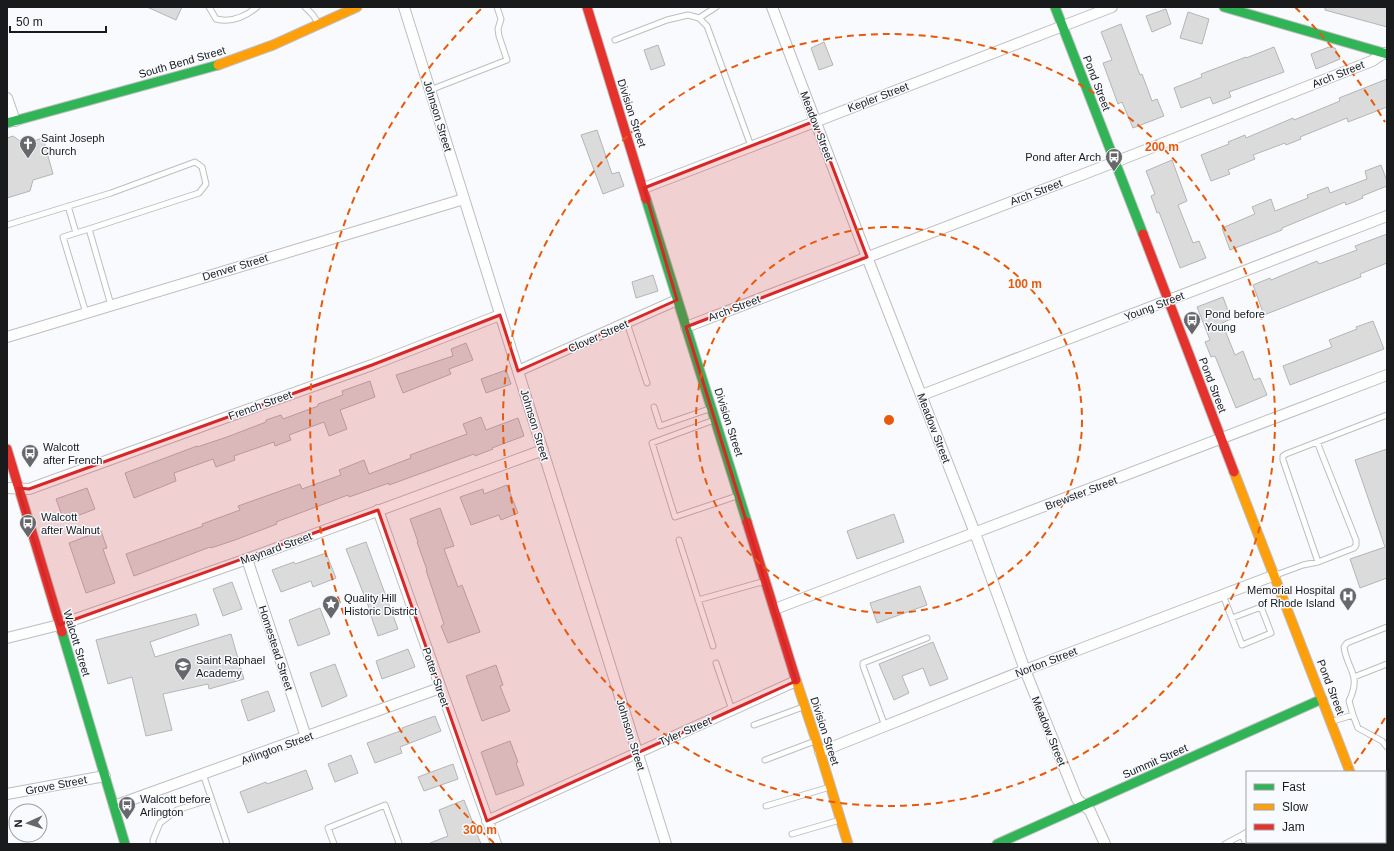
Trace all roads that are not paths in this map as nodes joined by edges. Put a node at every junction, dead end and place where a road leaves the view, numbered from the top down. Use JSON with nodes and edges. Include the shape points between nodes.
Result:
{"nodes":[{"id":1,"x":209,"y":7,"type":"edge"},
{"id":2,"x":257,"y":7,"type":"edge"},
{"id":3,"x":305,"y":7,"type":"edge"},
{"id":4,"x":357,"y":7,"type":"edge"},
{"id":5,"x":404,"y":7,"type":"edge"},
{"id":6,"x":497,"y":7,"type":"edge"},
{"id":7,"x":587,"y":7,"type":"edge"},
{"id":8,"x":716,"y":7,"type":"edge"},
{"id":9,"x":772,"y":7,"type":"edge"},
{"id":10,"x":1055,"y":7,"type":"edge"},
{"id":11,"x":1112,"y":7,"type":"edge"},
{"id":12,"x":1224,"y":7,"type":"edge"},
{"id":13,"x":699,"y":18,"type":"junction"},
{"id":14,"x":318,"y":24,"type":"junction"},
{"id":15,"x":1063,"y":27,"type":"junction"},
{"id":16,"x":615,"y":40,"type":"dead end"},
{"id":17,"x":1385,"y":53,"type":"edge"},
{"id":18,"x":430,"y":90,"type":"junction"},
{"id":19,"x":7,"y":98,"type":"edge"},
{"id":20,"x":815,"y":121,"type":"junction"},
{"id":21,"x":11,"y":122,"type":"edge"},
{"id":22,"x":751,"y":146,"type":"junction"},
{"id":23,"x":1115,"y":162,"type":"junction"},
{"id":24,"x":644,"y":188,"type":"junction"},
{"id":25,"x":464,"y":199,"type":"junction"},
{"id":26,"x":68,"y":206,"type":"junction"},
{"id":27,"x":1387,"y":216,"type":"edge"},
{"id":28,"x":7,"y":224,"type":"edge"},
{"id":29,"x":89,"y":229,"type":"junction"},
{"id":30,"x":76,"y":233,"type":"junction"},
{"id":31,"x":867,"y":257,"type":"junction"},
{"id":32,"x":677,"y":300,"type":"junction"},
{"id":33,"x":1168,"y":301,"type":"junction"},
{"id":34,"x":111,"y":305,"type":"junction"},
{"id":35,"x":86,"y":313,"type":"junction"},
{"id":36,"x":500,"y":315,"type":"junction"},
{"id":37,"x":627,"y":323,"type":"junction"},
{"id":38,"x":686,"y":327,"type":"junction"},
{"id":39,"x":7,"y":337,"type":"edge"},
{"id":40,"x":518,"y":371,"type":"junction"},
{"id":41,"x":1387,"y":375,"type":"edge"},
{"id":42,"x":647,"y":383,"type":"dead end"},
{"id":43,"x":922,"y":395,"type":"junction"},
{"id":44,"x":654,"y":407,"type":"dead end"},
{"id":45,"x":712,"y":408,"type":"junction"},
{"id":46,"x":1387,"y":415,"type":"edge"},
{"id":47,"x":716,"y":419,"type":"junction"},
{"id":48,"x":1221,"y":439,"type":"junction"},
{"id":49,"x":1316,"y":442,"type":"junction"},
{"id":50,"x":7,"y":449,"type":"edge"},
{"id":51,"x":543,"y":450,"type":"junction"},
{"id":52,"x":7,"y":488,"type":"edge"},
{"id":53,"x":18,"y":488,"type":"junction"},
{"id":54,"x":740,"y":495,"type":"junction"},
{"id":55,"x":378,"y":510,"type":"junction"},
{"id":56,"x":974,"y":534,"type":"junction"},
{"id":57,"x":679,"y":540,"type":"dead end"},
{"id":58,"x":247,"y":559,"type":"junction"},
{"id":59,"x":1318,"y":562,"type":"junction"},
{"id":60,"x":1275,"y":575,"type":"junction"},
{"id":61,"x":766,"y":580,"type":"junction"},
{"id":62,"x":1223,"y":595,"type":"junction"},
{"id":63,"x":698,"y":600,"type":"junction"},
{"id":64,"x":776,"y":609,"type":"junction"},
{"id":65,"x":1232,"y":618,"type":"junction"},
{"id":66,"x":59,"y":625,"type":"junction"},
{"id":67,"x":1387,"y":627,"type":"edge"},
{"id":68,"x":7,"y":638,"type":"edge"},
{"id":69,"x":927,"y":638,"type":"dead end"},
{"id":70,"x":713,"y":646,"type":"dead end"},
{"id":71,"x":716,"y":663,"type":"dead end"},
{"id":72,"x":1387,"y":664,"type":"edge"},
{"id":73,"x":1025,"y":670,"type":"junction"},
{"id":74,"x":1354,"y":676,"type":"junction"},
{"id":75,"x":796,"y":681,"type":"junction"},
{"id":76,"x":440,"y":688,"type":"junction"},
{"id":77,"x":1322,"y":699,"type":"junction"},
{"id":78,"x":804,"y":706,"type":"junction"},
{"id":79,"x":732,"y":710,"type":"junction"},
{"id":80,"x":1353,"y":715,"type":"junction"},
{"id":81,"x":1331,"y":722,"type":"junction"},
{"id":82,"x":754,"y":725,"type":"dead end"},
{"id":83,"x":885,"y":726,"type":"junction"},
{"id":84,"x":306,"y":737,"type":"junction"},
{"id":85,"x":816,"y":741,"type":"junction"},
{"id":86,"x":1387,"y":747,"type":"edge"},
{"id":87,"x":820,"y":752,"type":"junction"},
{"id":88,"x":636,"y":753,"type":"junction"},
{"id":89,"x":764,"y":760,"type":"dead end"},
{"id":90,"x":1350,"y":771,"type":"edge"},
{"id":91,"x":203,"y":774,"type":"junction"},
{"id":92,"x":105,"y":776,"type":"junction"},
{"id":93,"x":830,"y":787,"type":"junction"},
{"id":94,"x":7,"y":794,"type":"edge"},
{"id":95,"x":211,"y":799,"type":"junction"},
{"id":96,"x":1083,"y":805,"type":"junction"},
{"id":97,"x":114,"y":806,"type":"junction"},
{"id":98,"x":766,"y":806,"type":"dead end"},
{"id":99,"x":841,"y":820,"type":"junction"},
{"id":100,"x":487,"y":821,"type":"junction"},
{"id":101,"x":792,"y":834,"type":"dead end"},
{"id":102,"x":1245,"y":834,"type":"edge"},
{"id":103,"x":125,"y":844,"type":"edge"},
{"id":104,"x":153,"y":844,"type":"edge"},
{"id":105,"x":227,"y":844,"type":"edge"},
{"id":106,"x":334,"y":844,"type":"edge"},
{"id":107,"x":398,"y":844,"type":"edge"},
{"id":108,"x":496,"y":844,"type":"edge"},
{"id":109,"x":666,"y":844,"type":"edge"},
{"id":110,"x":848,"y":844,"type":"edge"},
{"id":111,"x":996,"y":844,"type":"edge"},
{"id":112,"x":1105,"y":844,"type":"edge"},
{"id":113,"x":1224,"y":844,"type":"edge"},
{"id":114,"x":1246,"y":844,"type":"edge"}],
"edges":[{"from":1,"to":2,"type":"lane","via":[[216,19],[226,20],[241,18]]},
{"from":3,"to":14,"type":"lane","via":[[313,14]]},
{"from":4,"to":14,"type":"street","name":"South Bend Street"},
{"from":5,"to":18,"type":"street","name":"Johnson Street"},
{"from":6,"to":18,"type":"lane","via":[[501,19],[499,36],[507,60]]},
{"from":7,"to":24,"type":"street","name":"Division Street"},
{"from":8,"to":13,"type":"lane"},
{"from":9,"to":20,"type":"street","name":"Meadow Street"},
{"from":10,"to":15,"type":"street","name":"Pond Street"},
{"from":11,"to":15,"type":"street","name":"Kepler Street"},
{"from":12,"to":17,"type":"street"},
{"from":13,"to":16,"type":"lane","via":[[688,15],[667,20]]},
{"from":13,"to":22,"type":"lane","via":[[706,26]]},
{"from":14,"to":21,"type":"street","name":"South Bend Street","via":[[228,62]]},
{"from":15,"to":20,"type":"street","name":"Kepler Street"},
{"from":15,"to":23,"type":"street","name":"Pond Street"},
{"from":17,"to":23,"type":"street","name":"Arch Street","via":[[1372,61]]},
{"from":18,"to":25,"type":"street","name":"Johnson Street"},
{"from":19,"to":21,"type":"street"},
{"from":20,"to":22,"type":"street","name":"Kepler Street"},
{"from":20,"to":31,"type":"street","name":"Meadow Street"},
{"from":22,"to":24,"type":"street","name":"Kepler Street"},
{"from":23,"to":31,"type":"street","name":"Arch Street"},
{"from":23,"to":33,"type":"street","name":"Pond Street"},
{"from":24,"to":32,"type":"street","name":"Division Street"},
{"from":25,"to":34,"type":"street","name":"Denver Street"},
{"from":25,"to":36,"type":"street","name":"Johnson Street"},
{"from":26,"to":28,"type":"lane"},
{"from":26,"to":29,"type":"lane","via":[[195,162],[202,167],[206,184],[199,193]]},
{"from":26,"to":30,"type":"lane"},
{"from":27,"to":33,"type":"street","name":"Young Street"},
{"from":29,"to":30,"type":"lane"},
{"from":29,"to":34,"type":"lane"},
{"from":30,"to":35,"type":"lane","via":[[63,237]]},
{"from":31,"to":38,"type":"street","name":"Arch Street"},
{"from":31,"to":43,"type":"street","name":"Meadow Street"},
{"from":32,"to":37,"type":"street","name":"Clover Street"},
{"from":32,"to":38,"type":"street","name":"Division Street"},
{"from":33,"to":43,"type":"street","name":"Young Street"},
{"from":33,"to":48,"type":"street","name":"Pond Street"},
{"from":34,"to":35,"type":"street","name":"Denver Street"},
{"from":35,"to":39,"type":"street","name":"Denver Street"},
{"from":36,"to":40,"type":"street","name":"Johnson Street"},
{"from":36,"to":53,"type":"street","name":"French Street","via":[[372,365],[29,489]]},
{"from":37,"to":40,"type":"street","name":"Clover Street"},
{"from":37,"to":42,"type":"lane"},
{"from":38,"to":45,"type":"street","name":"Division Street"},
{"from":40,"to":51,"type":"street","name":"Johnson Street"},
{"from":41,"to":48,"type":"street","name":"Brewster Street"},
{"from":43,"to":56,"type":"street","name":"Meadow Street"},
{"from":44,"to":45,"type":"lane","via":[[660,426]]},
{"from":45,"to":47,"type":"street","name":"Division Street"},
{"from":46,"to":49,"type":"lane"},
{"from":47,"to":54,"type":"street","name":"Division Street"},
{"from":47,"to":54,"type":"lane","via":[[652,443],[675,517]]},
{"from":48,"to":56,"type":"street","name":"Brewster Street"},
{"from":48,"to":60,"type":"street","name":"Pond Street"},
{"from":49,"to":59,"type":"lane","via":[[1286,454],[1283,460]]},
{"from":49,"to":59,"type":"lane","via":[[1356,540],[1354,548]]},
{"from":50,"to":53,"type":"street","name":"Walcott Street"},
{"from":51,"to":55,"type":"street","name":"Maynard Street"},
{"from":51,"to":88,"type":"street","name":"Johnson Street"},
{"from":52,"to":53,"type":"street","name":"French Street"},
{"from":53,"to":66,"type":"street","name":"Walcott Street"},
{"from":54,"to":61,"type":"street","name":"Division Street"},
{"from":55,"to":58,"type":"street","name":"Maynard Street"},
{"from":55,"to":76,"type":"street","name":"Potter Street"},
{"from":56,"to":64,"type":"street","name":"Brewster Street"},
{"from":56,"to":73,"type":"street","name":"Meadow Street"},
{"from":57,"to":63,"type":"lane"},
{"from":58,"to":66,"type":"street","name":"Maynard Street"},
{"from":58,"to":84,"type":"street","name":"Homestead Street"},
{"from":59,"to":60,"type":"lane"},
{"from":60,"to":62,"type":"street","name":"Norton Street"},
{"from":60,"to":77,"type":"street","name":"Pond Street"},
{"from":61,"to":63,"type":"lane"},
{"from":61,"to":64,"type":"street","name":"Division Street"},
{"from":62,"to":65,"type":"lane"},
{"from":62,"to":73,"type":"street","name":"Norton Street"},
{"from":63,"to":70,"type":"lane"},
{"from":64,"to":75,"type":"street","name":"Division Street"},
{"from":65,"to":65,"type":"lane","via":[[1242,645],[1271,633],[1261,606]]},
{"from":66,"to":68,"type":"street","name":"Maynard Street"},
{"from":66,"to":92,"type":"street","name":"Walcott Street"},
{"from":67,"to":74,"type":"lane","via":[[1347,643],[1344,647]]},
{"from":69,"to":83,"type":"lane","via":[[863,662]]},
{"from":71,"to":79,"type":"lane"},
{"from":72,"to":74,"type":"lane"},
{"from":73,"to":83,"type":"street","name":"Norton Street"},
{"from":73,"to":96,"type":"street","name":"Meadow Street","via":[[1077,798]]},
{"from":74,"to":80,"type":"lane","via":[[1355,690],[1349,700]]},
{"from":75,"to":78,"type":"street","name":"Division Street"},
{"from":75,"to":79,"type":"street","name":"Tyler Street"},
{"from":76,"to":84,"type":"street","name":"Arlington Street"},
{"from":76,"to":100,"type":"street","name":"Potter Street"},
{"from":77,"to":81,"type":"street","name":"Pond Street"},
{"from":77,"to":96,"type":"street","name":"Summit Street"},
{"from":78,"to":82,"type":"lane"},
{"from":78,"to":85,"type":"street","name":"Division Street"},
{"from":79,"to":88,"type":"street","name":"Tyler Street"},
{"from":80,"to":81,"type":"lane"},
{"from":80,"to":86,"type":"lane","via":[[1358,728],[1382,741]]},
{"from":81,"to":90,"type":"street","name":"Pond Street"},
{"from":83,"to":87,"type":"street","name":"Norton Street"},
{"from":84,"to":91,"type":"street","name":"Arlington Street"},
{"from":85,"to":87,"type":"street","name":"Division Street"},
{"from":85,"to":89,"type":"lane"},
{"from":87,"to":93,"type":"street","name":"Division Street"},
{"from":88,"to":100,"type":"street","name":"Tyler Street"},
{"from":88,"to":109,"type":"street","name":"Johnson Street"},
{"from":91,"to":95,"type":"lane"},
{"from":91,"to":97,"type":"street","name":"Arlington Street"},
{"from":92,"to":94,"type":"street","name":"Grove Street"},
{"from":92,"to":97,"type":"street","name":"Walcott Street"},
{"from":93,"to":98,"type":"lane"},
{"from":93,"to":99,"type":"street","name":"Division Street"},
{"from":95,"to":104,"type":"lane","via":[[177,810],[160,823]]},
{"from":95,"to":105,"type":"lane"},
{"from":96,"to":111,"type":"street","name":"Summit Street"},
{"from":96,"to":112,"type":"street","name":"Meadow Street","via":[[1090,811]]},
{"from":97,"to":103,"type":"street","name":"Walcott Street"},
{"from":99,"to":101,"type":"lane"},
{"from":99,"to":110,"type":"street","name":"Division Street"},
{"from":100,"to":108,"type":"street","name":"Potter Street"},
{"from":102,"to":113,"type":"lane"},
{"from":102,"to":114,"type":"lane"},
{"from":106,"to":107,"type":"lane","via":[[328,828],[385,805]]}]}
